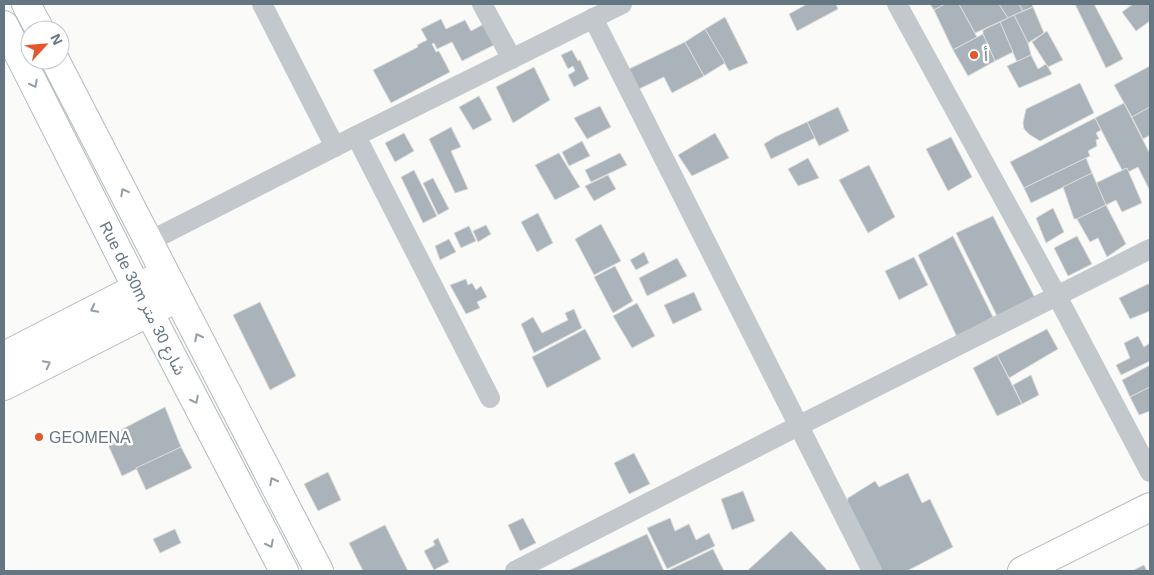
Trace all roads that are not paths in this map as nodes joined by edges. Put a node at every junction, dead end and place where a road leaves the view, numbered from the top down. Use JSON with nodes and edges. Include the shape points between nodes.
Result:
{"nodes":[{"id":1,"x":26,"y":4,"type":"edge"},
{"id":2,"x":262,"y":4,"type":"edge"},
{"id":3,"x":482,"y":4,"type":"edge"},
{"id":4,"x":622,"y":4,"type":"edge"},
{"id":5,"x":897,"y":4,"type":"edge"},
{"id":6,"x":593,"y":18,"type":"junction"},
{"id":7,"x":35,"y":20,"type":"edge"},
{"id":8,"x":4,"y":24,"type":"edge"},
{"id":9,"x":512,"y":59,"type":"junction"},
{"id":10,"x":60,"y":70,"type":"edge"},
{"id":11,"x":356,"y":136,"type":"junction"},
{"id":12,"x":335,"y":147,"type":"junction"},
{"id":13,"x":150,"y":242,"type":"junction"},
{"id":14,"x":1150,"y":249,"type":"edge"},
{"id":15,"x":166,"y":274,"type":"junction"},
{"id":16,"x":137,"y":287,"type":"junction"},
{"id":17,"x":1057,"y":296,"type":"junction"},
{"id":18,"x":178,"y":298,"type":"junction"},
{"id":19,"x":149,"y":312,"type":"junction"},
{"id":20,"x":4,"y":356,"type":"edge"},
{"id":21,"x":4,"y":386,"type":"edge"},
{"id":22,"x":490,"y":398,"type":"dead end"},
{"id":23,"x":798,"y":426,"type":"junction"},
{"id":24,"x":1150,"y":472,"type":"edge"},
{"id":25,"x":1150,"y":507,"type":"edge"},
{"id":26,"x":1028,"y":570,"type":"edge"},
{"id":27,"x":284,"y":571,"type":"edge"},
{"id":28,"x":319,"y":571,"type":"edge"},
{"id":29,"x":516,"y":571,"type":"edge"},
{"id":30,"x":872,"y":571,"type":"edge"}],
"edges":[{"from":1,"to":7,"type":"street"},
{"from":2,"to":12,"type":"street"},
{"from":3,"to":9,"type":"street"},
{"from":4,"to":6,"type":"street"},
{"from":5,"to":17,"type":"street"},
{"from":6,"to":9,"type":"street"},
{"from":6,"to":23,"type":"street"},
{"from":8,"to":16,"type":"street","name":"Rue de 30m شارع 30 متر","one_way":true},
{"from":9,"to":11,"type":"street"},
{"from":13,"to":10,"type":"street","name":"Rue de 30m شارع 30 متر","one_way":true},
{"from":11,"to":12,"type":"street"},
{"from":11,"to":22,"type":"street"},
{"from":12,"to":13,"type":"street"},
{"from":13,"to":15,"type":"street","name":"Rue de 30m شارع 30 متر"},
{"from":14,"to":17,"type":"street"},
{"from":15,"to":16,"type":"street"},
{"from":15,"to":18,"type":"street","name":"Rue de 30m شارع 30 متر"},
{"from":16,"to":19,"type":"street","name":"Rue de 30m شارع 30 متر"},
{"from":16,"to":20,"type":"street","one_way":true},
{"from":17,"to":23,"type":"street"},
{"from":17,"to":24,"type":"street"},
{"from":18,"to":19,"type":"street"},
{"from":28,"to":18,"type":"street","name":"Rue de 30m شارع 30 متر","one_way":true},
{"from":21,"to":19,"type":"street","one_way":true},
{"from":19,"to":27,"type":"street","name":"Rue de 30m شارع 30 متر","one_way":true},
{"from":23,"to":29,"type":"street"},
{"from":23,"to":30,"type":"street"},
{"from":25,"to":26,"type":"street"}]}
